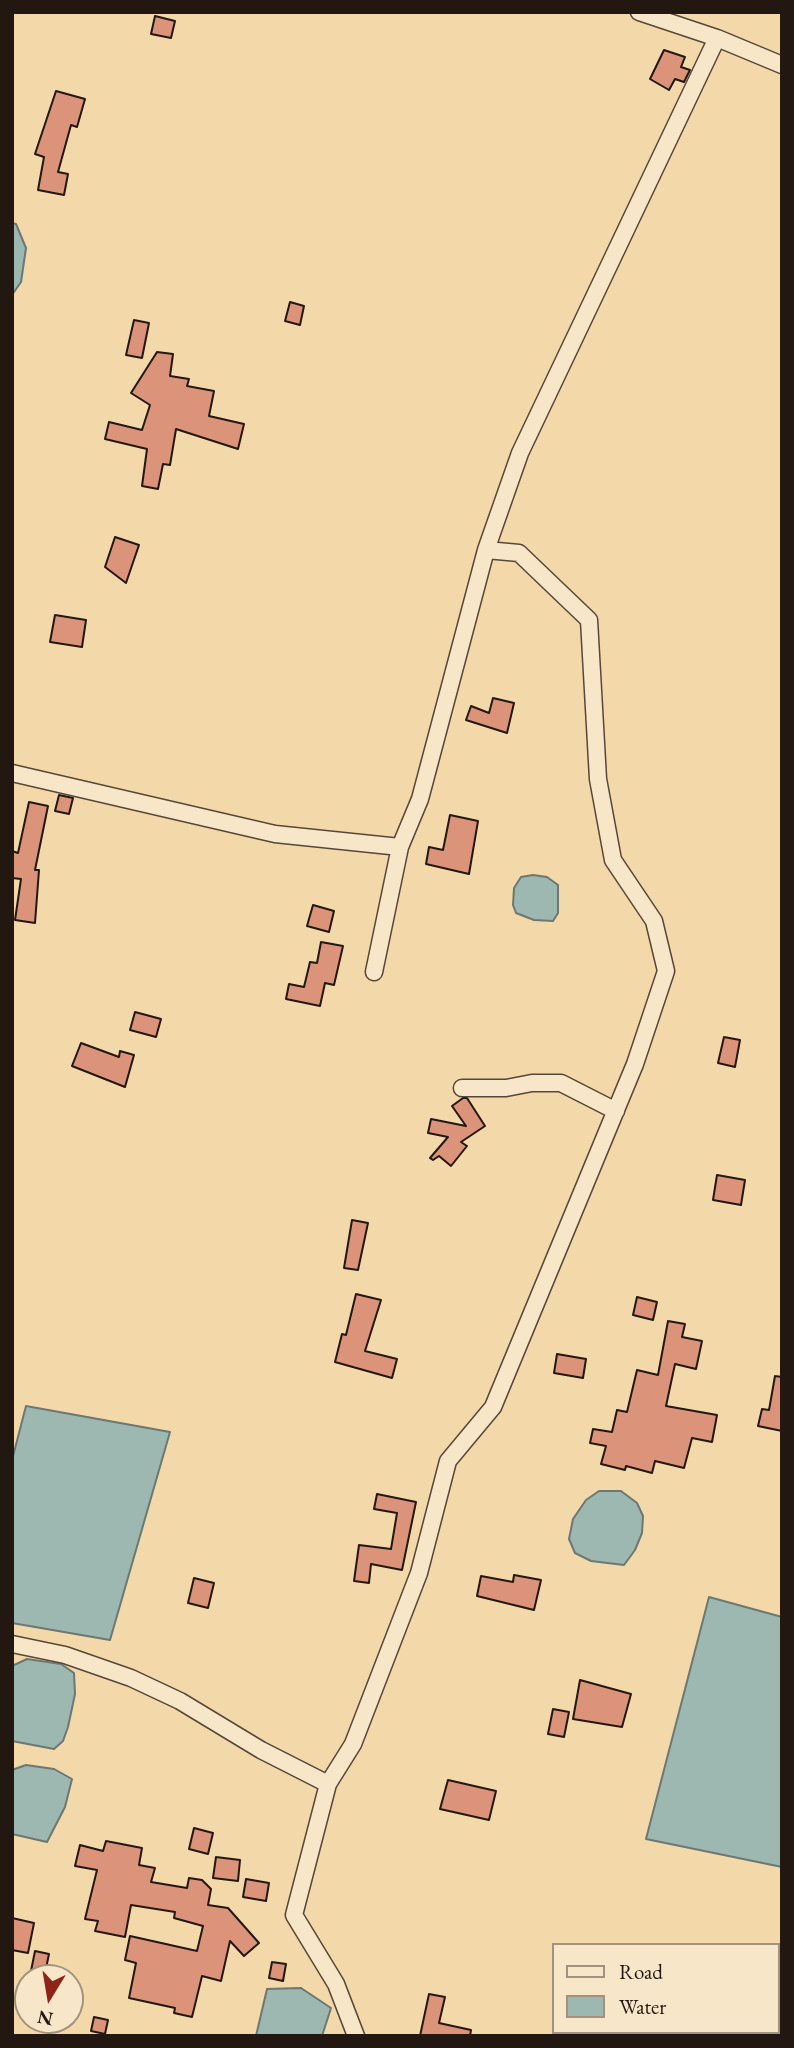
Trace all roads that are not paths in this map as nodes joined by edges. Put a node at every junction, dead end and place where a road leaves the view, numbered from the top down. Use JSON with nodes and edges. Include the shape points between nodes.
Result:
{"nodes":[{"id":1,"x":639,"y":12,"type":"edge"},
{"id":2,"x":717,"y":38,"type":"junction"},
{"id":3,"x":782,"y":65,"type":"edge"},
{"id":4,"x":486,"y":550,"type":"junction"},
{"id":5,"x":12,"y":773,"type":"edge"},
{"id":6,"x":400,"y":847,"type":"junction"},
{"id":7,"x":374,"y":972,"type":"dead end"},
{"id":8,"x":462,"y":1088,"type":"dead end"},
{"id":9,"x":616,"y":1111,"type":"junction"},
{"id":10,"x":12,"y":1644,"type":"edge"},
{"id":11,"x":328,"y":1784,"type":"junction"},
{"id":12,"x":356,"y":2036,"type":"edge"}],
"edges":[{"from":1,"to":2,"type":"street"},
{"from":2,"to":3,"type":"street"},
{"from":2,"to":4,"type":"street","via":[[520,453]]},
{"from":4,"to":6,"type":"street","via":[[421,799]]},
{"from":4,"to":9,"type":"street","via":[[519,553],[589,620],[598,779],[613,860],[654,921],[666,971]]},
{"from":5,"to":6,"type":"street","via":[[275,834]]},
{"from":6,"to":7,"type":"street"},
{"from":8,"to":9,"type":"street","via":[[561,1083]]},
{"from":9,"to":11,"type":"street","via":[[493,1407],[448,1461],[419,1573],[353,1744]]},
{"from":10,"to":11,"type":"street","via":[[65,1655],[131,1678]]},
{"from":11,"to":12,"type":"street","via":[[294,1914],[336,1984]]}]}
